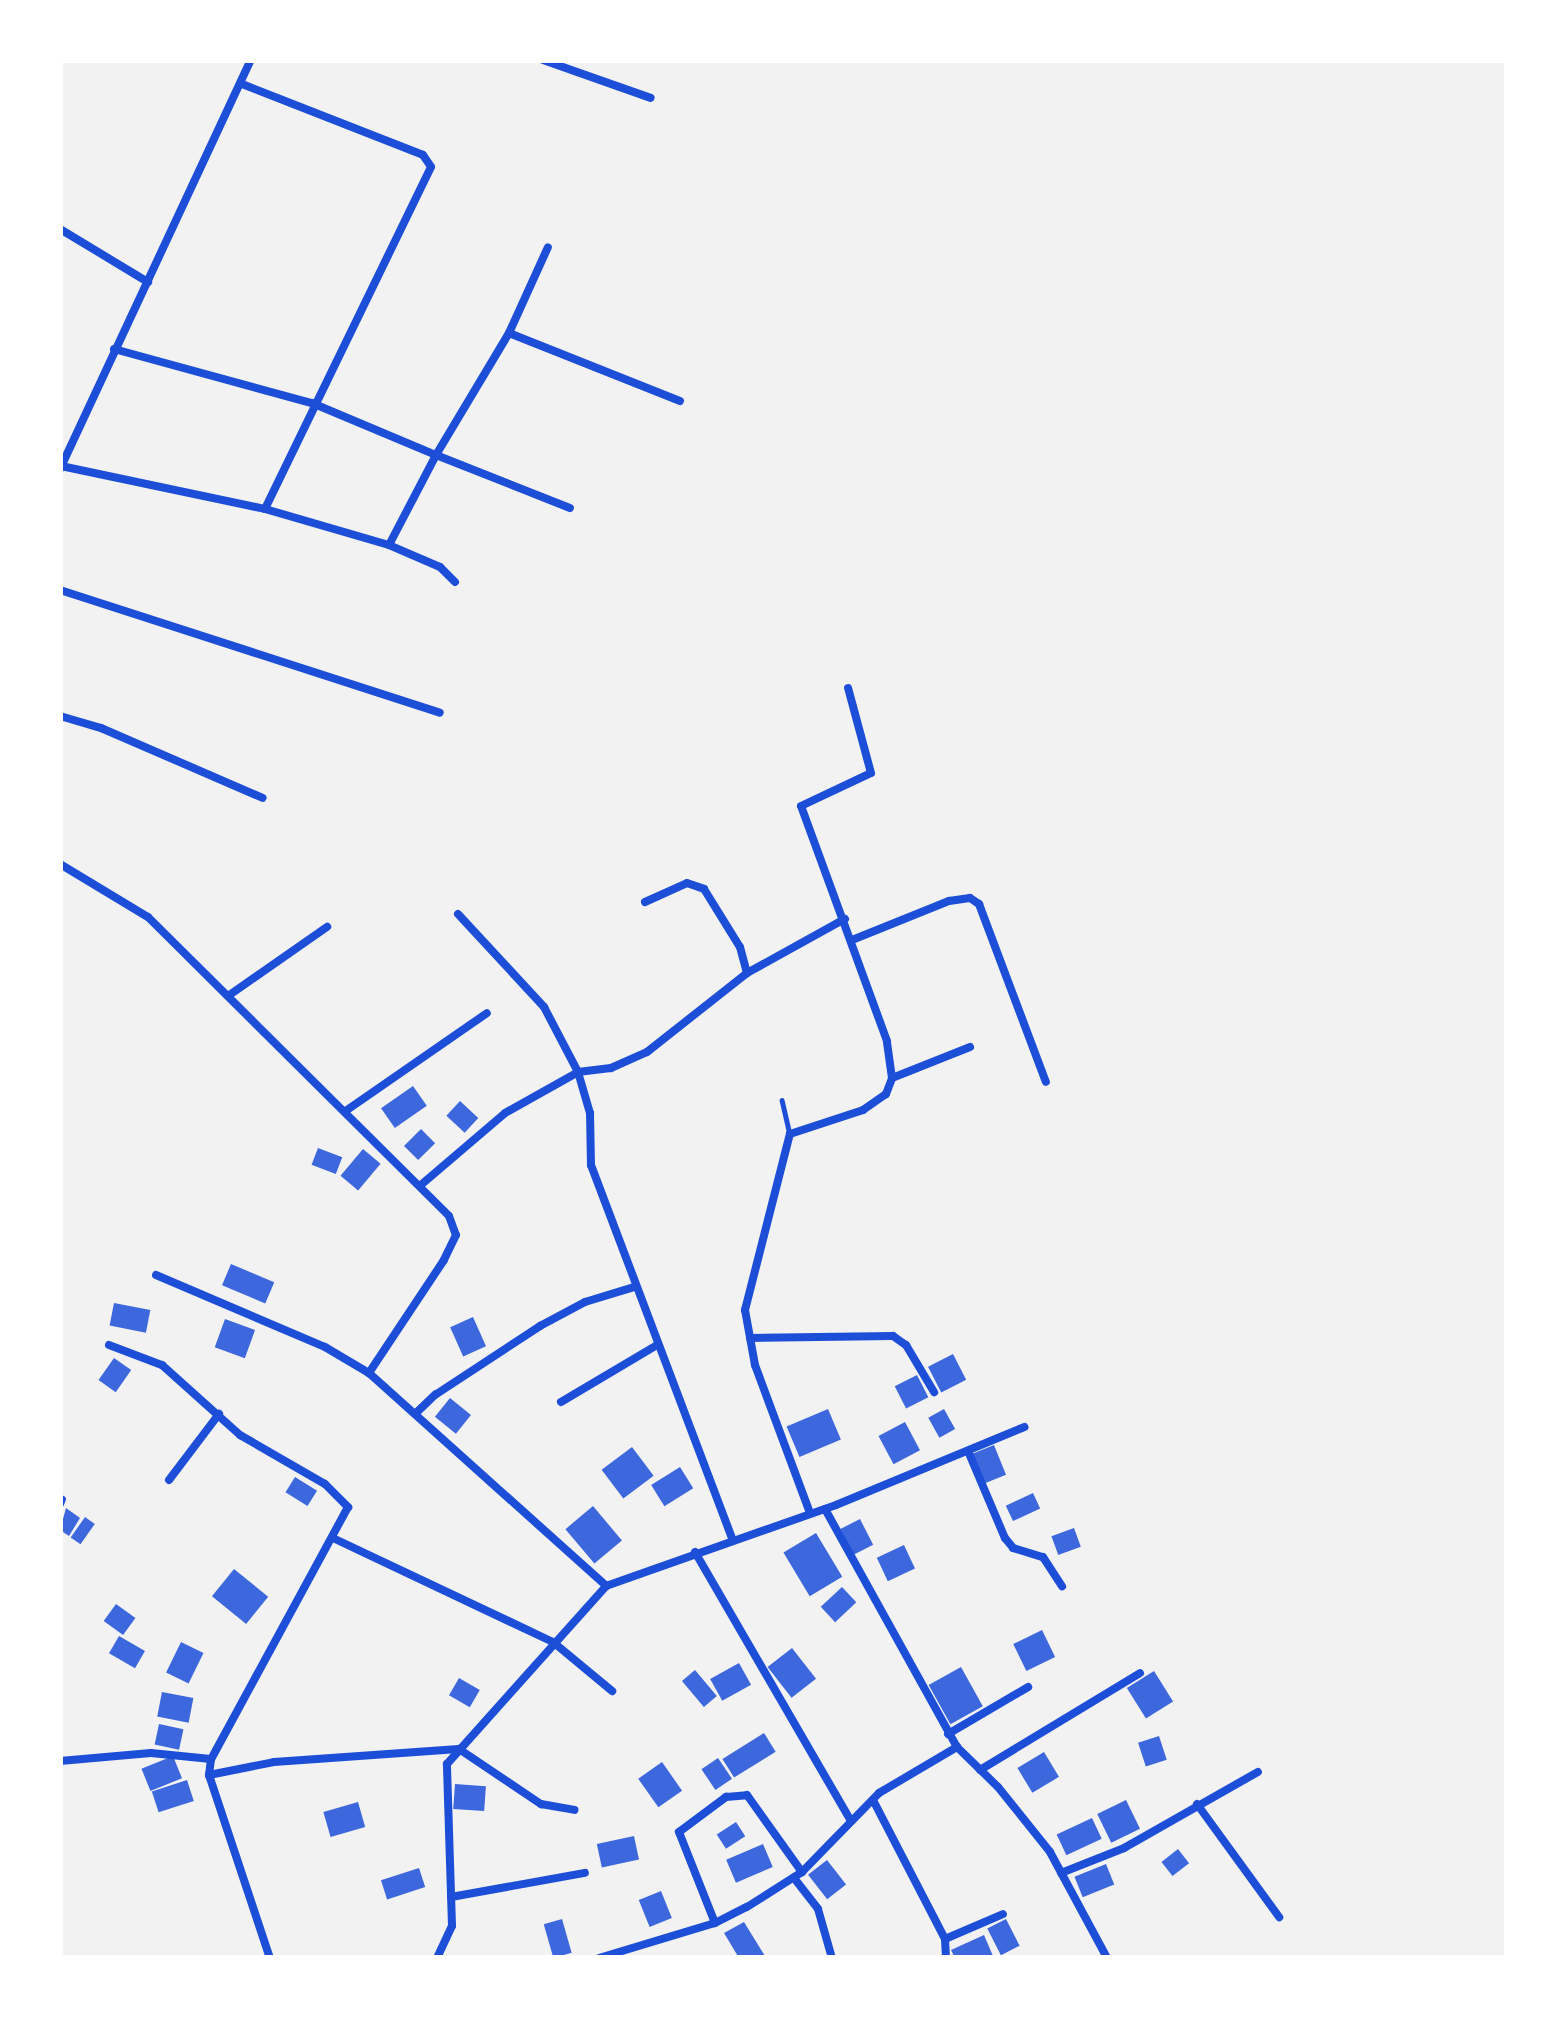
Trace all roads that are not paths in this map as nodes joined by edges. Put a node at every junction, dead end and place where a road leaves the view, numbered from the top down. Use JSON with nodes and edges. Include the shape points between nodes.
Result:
{"nodes":[{"id":1,"x":251,"y":60,"type":"edge"},
{"id":2,"x":543,"y":60,"type":"edge"},
{"id":3,"x":242,"y":84,"type":"junction"},
{"id":4,"x":651,"y":98,"type":"dead end"},
{"id":5,"x":60,"y":229,"type":"edge"},
{"id":6,"x":548,"y":247,"type":"dead end"},
{"id":7,"x":148,"y":282,"type":"junction"},
{"id":8,"x":509,"y":333,"type":"junction"},
{"id":9,"x":114,"y":350,"type":"junction"},
{"id":10,"x":680,"y":401,"type":"dead end"},
{"id":11,"x":312,"y":403,"type":"junction"},
{"id":12,"x":436,"y":455,"type":"junction"},
{"id":13,"x":61,"y":467,"type":"edge"},
{"id":14,"x":570,"y":508,"type":"dead end"},
{"id":15,"x":265,"y":509,"type":"junction"},
{"id":16,"x":389,"y":544,"type":"junction"},
{"id":17,"x":455,"y":582,"type":"dead end"},
{"id":18,"x":60,"y":590,"type":"edge"},
{"id":19,"x":848,"y":688,"type":"dead end"},
{"id":20,"x":440,"y":713,"type":"dead end"},
{"id":21,"x":60,"y":716,"type":"edge"},
{"id":22,"x":263,"y":798,"type":"dead end"},
{"id":23,"x":60,"y":864,"type":"edge"},
{"id":24,"x":645,"y":902,"type":"dead end"},
{"id":25,"x":458,"y":914,"type":"dead end"},
{"id":26,"x":845,"y":920,"type":"junction"},
{"id":27,"x":327,"y":927,"type":"dead end"},
{"id":28,"x":852,"y":940,"type":"junction"},
{"id":29,"x":747,"y":973,"type":"junction"},
{"id":30,"x":228,"y":996,"type":"junction"},
{"id":31,"x":487,"y":1012,"type":"dead end"},
{"id":32,"x":970,"y":1047,"type":"dead end"},
{"id":33,"x":578,"y":1072,"type":"junction"},
{"id":34,"x":892,"y":1078,"type":"junction"},
{"id":35,"x":1046,"y":1082,"type":"dead end"},
{"id":36,"x":782,"y":1100,"type":"dead end"},
{"id":37,"x":347,"y":1110,"type":"junction"},
{"id":38,"x":790,"y":1134,"type":"junction"},
{"id":39,"x":422,"y":1184,"type":"junction"},
{"id":40,"x":157,"y":1275,"type":"dead end"},
{"id":41,"x":634,"y":1287,"type":"junction"},
{"id":42,"x":750,"y":1338,"type":"junction"},
{"id":43,"x":109,"y":1345,"type":"dead end"},
{"id":44,"x":657,"y":1345,"type":"junction"},
{"id":45,"x":369,"y":1373,"type":"junction"},
{"id":46,"x":934,"y":1392,"type":"dead end"},
{"id":47,"x":562,"y":1402,"type":"dead end"},
{"id":48,"x":219,"y":1414,"type":"junction"},
{"id":49,"x":416,"y":1414,"type":"junction"},
{"id":50,"x":1024,"y":1427,"type":"dead end"},
{"id":51,"x":968,"y":1451,"type":"junction"},
{"id":52,"x":169,"y":1480,"type":"dead end"},
{"id":53,"x":825,"y":1509,"type":"junction"},
{"id":54,"x":810,"y":1514,"type":"junction"},
{"id":55,"x":732,"y":1538,"type":"junction"},
{"id":56,"x":335,"y":1539,"type":"junction"},
{"id":57,"x":695,"y":1552,"type":"junction"},
{"id":58,"x":606,"y":1586,"type":"junction"},
{"id":59,"x":1062,"y":1586,"type":"dead end"},
{"id":60,"x":553,"y":1642,"type":"junction"},
{"id":61,"x":1140,"y":1673,"type":"dead end"},
{"id":62,"x":1028,"y":1688,"type":"dead end"},
{"id":63,"x":612,"y":1691,"type":"dead end"},
{"id":64,"x":948,"y":1734,"type":"junction"},
{"id":65,"x":459,"y":1748,"type":"junction"},
{"id":66,"x":957,"y":1748,"type":"junction"},
{"id":67,"x":211,"y":1759,"type":"junction"},
{"id":68,"x":60,"y":1761,"type":"edge"},
{"id":69,"x":980,"y":1770,"type":"junction"},
{"id":70,"x":1258,"y":1772,"type":"dead end"},
{"id":71,"x":209,"y":1775,"type":"junction"},
{"id":72,"x":873,"y":1800,"type":"junction"},
{"id":73,"x":1197,"y":1804,"type":"junction"},
{"id":74,"x":574,"y":1810,"type":"dead end"},
{"id":75,"x":851,"y":1822,"type":"junction"},
{"id":76,"x":585,"y":1873,"type":"dead end"},
{"id":77,"x":1061,"y":1874,"type":"junction"},
{"id":78,"x":798,"y":1875,"type":"junction"},
{"id":79,"x":451,"y":1897,"type":"junction"},
{"id":80,"x":1003,"y":1913,"type":"dead end"},
{"id":81,"x":1279,"y":1917,"type":"dead end"},
{"id":82,"x":715,"y":1923,"type":"junction"},
{"id":83,"x":945,"y":1940,"type":"junction"},
{"id":84,"x":634,"y":1953,"type":"edge"},
{"id":85,"x":270,"y":1958,"type":"edge"},
{"id":86,"x":436,"y":1958,"type":"edge"},
{"id":87,"x":599,"y":1958,"type":"edge"},
{"id":88,"x":832,"y":1958,"type":"edge"},
{"id":89,"x":946,"y":1958,"type":"edge"},
{"id":90,"x":1107,"y":1958,"type":"edge"}],
"edges":[{"from":1,"to":3,"type":"street"},
{"from":2,"to":4,"type":"street"},
{"from":3,"to":7,"type":"street"},
{"from":3,"to":11,"type":"street","via":[[423,155],[431,167]]},
{"from":5,"to":7,"type":"street"},
{"from":6,"to":8,"type":"street"},
{"from":7,"to":9,"type":"street"},
{"from":8,"to":10,"type":"street"},
{"from":8,"to":12,"type":"street"},
{"from":9,"to":11,"type":"street"},
{"from":9,"to":13,"type":"street"},
{"from":11,"to":12,"type":"street"},
{"from":11,"to":15,"type":"street"},
{"from":12,"to":14,"type":"street"},
{"from":12,"to":16,"type":"street"},
{"from":13,"to":15,"type":"street"},
{"from":15,"to":16,"type":"street"},
{"from":16,"to":17,"type":"street"},
{"from":18,"to":20,"type":"street"},
{"from":19,"to":26,"type":"street","via":[[872,773],[802,806]]},
{"from":21,"to":22,"type":"street"},
{"from":23,"to":30,"type":"street","via":[[148,917]]},
{"from":24,"to":29,"type":"street","via":[[687,883],[704,889]]},
{"from":25,"to":33,"type":"street","via":[[544,1007]]},
{"from":26,"to":28,"type":"street"},
{"from":26,"to":29,"type":"street"},
{"from":27,"to":30,"type":"street"},
{"from":28,"to":34,"type":"street"},
{"from":28,"to":35,"type":"street","via":[[950,901],[979,904]]},
{"from":29,"to":33,"type":"street","via":[[647,1052]]},
{"from":30,"to":37,"type":"street"},
{"from":31,"to":37,"type":"street"},
{"from":32,"to":34,"type":"street"},
{"from":33,"to":39,"type":"street","via":[[505,1113]]},
{"from":33,"to":41,"type":"street","via":[[590,1113],[591,1165]]},
{"from":34,"to":38,"type":"street","via":[[886,1094],[863,1110]]},
{"from":36,"to":38,"type":"lane"},
{"from":37,"to":39,"type":"street"},
{"from":38,"to":42,"type":"street","via":[[745,1310]]},
{"from":39,"to":45,"type":"street","via":[[456,1235]]},
{"from":40,"to":45,"type":"street"},
{"from":41,"to":44,"type":"street"},
{"from":41,"to":49,"type":"street","via":[[540,1327]]},
{"from":42,"to":46,"type":"street","via":[[893,1336]]},
{"from":42,"to":54,"type":"street"},
{"from":43,"to":48,"type":"street","via":[[162,1365]]},
{"from":44,"to":47,"type":"street"},
{"from":44,"to":55,"type":"street"},
{"from":45,"to":49,"type":"street"},
{"from":48,"to":52,"type":"street"},
{"from":48,"to":56,"type":"street","via":[[344,1502],[348,1511]]},
{"from":49,"to":58,"type":"street"},
{"from":50,"to":51,"type":"street"},
{"from":51,"to":53,"type":"street"},
{"from":51,"to":59,"type":"street","via":[[1005,1538],[1043,1557]]},
{"from":53,"to":54,"type":"street"},
{"from":53,"to":64,"type":"street"},
{"from":54,"to":55,"type":"street"},
{"from":55,"to":57,"type":"street"},
{"from":56,"to":60,"type":"street"},
{"from":56,"to":67,"type":"street"},
{"from":57,"to":58,"type":"street"},
{"from":57,"to":75,"type":"street"},
{"from":58,"to":60,"type":"street"},
{"from":60,"to":63,"type":"street"},
{"from":60,"to":65,"type":"street"},
{"from":61,"to":69,"type":"street"},
{"from":62,"to":64,"type":"street"},
{"from":64,"to":66,"type":"street"},
{"from":65,"to":71,"type":"street"},
{"from":65,"to":74,"type":"street","via":[[541,1804]]},
{"from":65,"to":79,"type":"street","via":[[445,1781]]},
{"from":66,"to":69,"type":"street"},
{"from":66,"to":72,"type":"street"},
{"from":67,"to":68,"type":"street"},
{"from":67,"to":71,"type":"street"},
{"from":69,"to":77,"type":"street"},
{"from":70,"to":73,"type":"street"},
{"from":71,"to":85,"type":"street"},
{"from":72,"to":75,"type":"street"},
{"from":72,"to":83,"type":"street"},
{"from":73,"to":77,"type":"street"},
{"from":73,"to":81,"type":"street"},
{"from":75,"to":78,"type":"street"},
{"from":76,"to":79,"type":"street"},
{"from":77,"to":90,"type":"street"},
{"from":78,"to":82,"type":"street"},
{"from":78,"to":82,"type":"street","via":[[747,1795],[726,1798],[679,1832]]},
{"from":78,"to":88,"type":"street"},
{"from":79,"to":86,"type":"street","via":[[447,1945]]},
{"from":80,"to":83,"type":"street"},
{"from":82,"to":84,"type":"street"},
{"from":83,"to":89,"type":"street"},
{"from":84,"to":87,"type":"street"}]}
